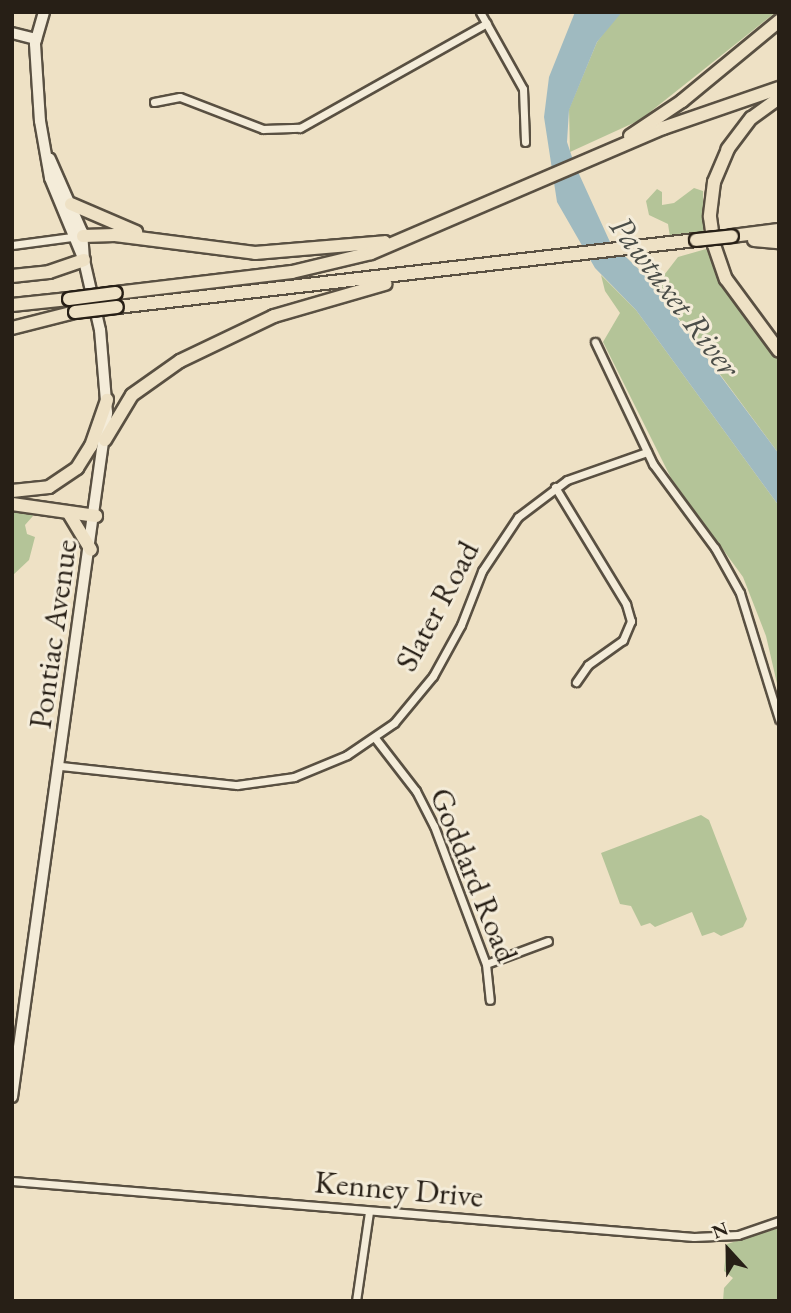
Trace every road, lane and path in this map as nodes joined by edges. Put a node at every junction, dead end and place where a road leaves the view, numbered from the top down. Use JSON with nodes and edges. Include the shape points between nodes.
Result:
{"nodes":[{"id":1,"x":44,"y":12,"type":"edge"},
{"id":2,"x":480,"y":12,"type":"edge"},
{"id":3,"x":779,"y":21,"type":"edge"},
{"id":4,"x":487,"y":23,"type":"junction"},
{"id":5,"x":12,"y":33,"type":"edge"},
{"id":6,"x":36,"y":39,"type":"junction"},
{"id":7,"x":779,"y":88,"type":"edge"},
{"id":8,"x":779,"y":98,"type":"edge"},
{"id":9,"x":154,"y":102,"type":"dead end"},
{"id":10,"x":526,"y":142,"type":"dead end"},
{"id":11,"x":594,"y":158,"type":"junction"},
{"id":12,"x":50,"y":159,"type":"junction"},
{"id":13,"x":71,"y":204,"type":"junction"},
{"id":14,"x":779,"y":230,"type":"edge"},
{"id":15,"x":423,"y":233,"type":"junction"},
{"id":16,"x":77,"y":236,"type":"junction"},
{"id":17,"x":732,"y":238,"type":"junction"},
{"id":18,"x":779,"y":242,"type":"edge"},
{"id":19,"x":12,"y":245,"type":"edge"},
{"id":20,"x":173,"y":245,"type":"junction"},
{"id":21,"x":84,"y":260,"type":"junction"},
{"id":22,"x":497,"y":263,"type":"junction"},
{"id":23,"x":12,"y":275,"type":"edge"},
{"id":24,"x":12,"y":305,"type":"edge"},
{"id":25,"x":75,"y":312,"type":"junction"},
{"id":26,"x":12,"y":319,"type":"edge"},
{"id":27,"x":12,"y":328,"type":"edge"},
{"id":28,"x":594,"y":342,"type":"dead end"},
{"id":29,"x":779,"y":351,"type":"edge"},
{"id":30,"x":107,"y":400,"type":"junction"},
{"id":31,"x":105,"y":440,"type":"junction"},
{"id":32,"x":647,"y":452,"type":"junction"},
{"id":33,"x":555,"y":487,"type":"junction"},
{"id":34,"x":12,"y":491,"type":"edge"},
{"id":35,"x":12,"y":504,"type":"edge"},
{"id":36,"x":68,"y":512,"type":"junction"},
{"id":37,"x":96,"y":516,"type":"junction"},
{"id":38,"x":91,"y":550,"type":"junction"},
{"id":39,"x":576,"y":682,"type":"dead end"},
{"id":40,"x":779,"y":719,"type":"edge"},
{"id":41,"x":375,"y":738,"type":"junction"},
{"id":42,"x":61,"y":766,"type":"junction"},
{"id":43,"x":548,"y":941,"type":"dead end"},
{"id":44,"x":486,"y":964,"type":"junction"},
{"id":45,"x":490,"y":1000,"type":"dead end"},
{"id":46,"x":12,"y":1097,"type":"edge"},
{"id":47,"x":12,"y":1181,"type":"edge"},
{"id":48,"x":369,"y":1212,"type":"junction"},
{"id":49,"x":779,"y":1222,"type":"edge"},
{"id":50,"x":356,"y":1301,"type":"edge"}],
"edges":[{"from":1,"to":6,"type":"main road","name":"Pontiac Avenue"},
{"from":2,"to":4,"type":"street"},
{"from":3,"to":11,"type":"highway","via":[[682,101]]},
{"from":4,"to":9,"type":"street","via":[[300,128],[258,127],[186,98]]},
{"from":4,"to":10,"type":"street","via":[[523,89]]},
{"from":5,"to":6,"type":"main road"},
{"from":6,"to":12,"type":"main road","name":"Pontiac Avenue","via":[[39,109]]},
{"from":7,"to":11,"type":"highway","via":[[689,118]]},
{"from":8,"to":29,"type":"highway","via":[[751,118],[728,149],[716,175],[710,211],[723,273]]},
{"from":11,"to":15,"type":"highway"},
{"from":12,"to":13,"type":"main road","name":"Pontiac Avenue"},
{"from":12,"to":16,"type":"main road","name":"Pontiac Avenue","via":[[51,178]]},
{"from":13,"to":16,"type":"main road","name":"Pontiac Avenue"},
{"from":13,"to":20,"type":"highway","via":[[85,214]]},
{"from":14,"to":17,"type":"highway"},
{"from":15,"to":20,"type":"highway","via":[[296,253],[222,252]]},
{"from":15,"to":24,"type":"highway","bridge":true,"via":[[371,253],[305,269]]},
{"from":16,"to":19,"type":"street"},
{"from":16,"to":20,"type":"highway","via":[[115,235]]},
{"from":16,"to":21,"type":"main road","name":"Pontiac Avenue"},
{"from":17,"to":18,"type":"highway"},
{"from":17,"to":22,"type":"highway","bridge":true},
{"from":21,"to":23,"type":"highway","via":[[49,272]]},
{"from":21,"to":30,"type":"main road","name":"Pontiac Avenue","via":[[98,319]]},
{"from":22,"to":25,"type":"highway","bridge":true},
{"from":22,"to":31,"type":"highway","via":[[350,292],[240,330],[144,383],[121,408]]},
{"from":25,"to":26,"type":"highway"},
{"from":25,"to":27,"type":"highway"},
{"from":28,"to":32,"type":"street"},
{"from":30,"to":31,"type":"main road","name":"Pontiac Avenue"},
{"from":30,"to":34,"type":"highway","via":[[91,446],[77,468],[49,486]]},
{"from":31,"to":37,"type":"main road","name":"Pontiac Avenue"},
{"from":32,"to":33,"type":"street","name":"Slater Road"},
{"from":32,"to":40,"type":"street","via":[[740,593]]},
{"from":33,"to":39,"type":"street","via":[[626,604],[631,621],[624,640],[588,665]]},
{"from":33,"to":41,"type":"street","name":"Slater Road","via":[[509,527],[433,676],[408,708]]},
{"from":35,"to":36,"type":"highway"},
{"from":36,"to":37,"type":"highway"},
{"from":36,"to":38,"type":"highway"},
{"from":37,"to":38,"type":"main road","name":"Pontiac Avenue"},
{"from":38,"to":42,"type":"main road","name":"Pontiac Avenue"},
{"from":41,"to":42,"type":"street","name":"Slater Road","via":[[312,771],[237,785]]},
{"from":41,"to":44,"type":"street","name":"Goddard Road","via":[[423,802]]},
{"from":42,"to":46,"type":"main road","name":"Pontiac Avenue"},
{"from":43,"to":44,"type":"street"},
{"from":44,"to":45,"type":"street","name":"Goddard Road"},
{"from":47,"to":48,"type":"street","name":"Kenney Drive"},
{"from":48,"to":49,"type":"street","name":"Kenney Drive","via":[[694,1237],[738,1235]]},
{"from":48,"to":50,"type":"street"}]}
